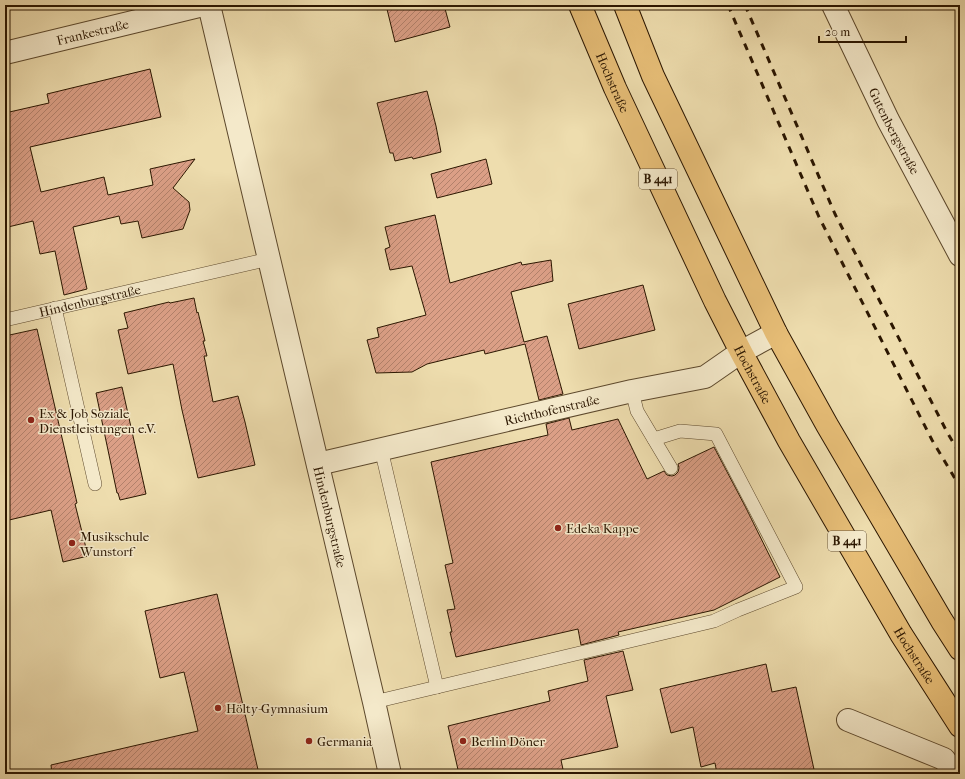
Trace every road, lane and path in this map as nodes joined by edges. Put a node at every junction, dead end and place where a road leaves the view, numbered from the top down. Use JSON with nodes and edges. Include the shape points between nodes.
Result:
{"nodes":[{"id":1,"x":203,"y":5,"type":"edge"},
{"id":2,"x":209,"y":5,"type":"edge"},
{"id":3,"x":580,"y":5,"type":"edge"},
{"id":4,"x":624,"y":5,"type":"edge"},
{"id":5,"x":833,"y":5,"type":"edge"},
{"id":6,"x":5,"y":53,"type":"edge"},
{"id":7,"x":960,"y":255,"type":"edge"},
{"id":8,"x":269,"y":260,"type":"junction"},
{"id":9,"x":55,"y":308,"type":"junction"},
{"id":10,"x":5,"y":320,"type":"edge"},
{"id":11,"x":776,"y":333,"type":"junction"},
{"id":12,"x":741,"y":352,"type":"junction"},
{"id":13,"x":632,"y":391,"type":"junction"},
{"id":14,"x":654,"y":439,"type":"junction"},
{"id":15,"x":381,"y":449,"type":"junction"},
{"id":16,"x":318,"y":464,"type":"junction"},
{"id":17,"x":671,"y":468,"type":"dead end"},
{"id":18,"x":95,"y":484,"type":"dead end"},
{"id":19,"x":960,"y":649,"type":"edge"},
{"id":20,"x":437,"y":687,"type":"junction"},
{"id":21,"x":374,"y":702,"type":"junction"},
{"id":22,"x":848,"y":720,"type":"dead end"},
{"id":23,"x":960,"y":726,"type":"edge"},
{"id":24,"x":390,"y":774,"type":"edge"},
{"id":25,"x":954,"y":774,"type":"edge"}],
"edges":[{"from":1,"to":6,"type":"street","name":"Frankestraße"},
{"from":2,"to":8,"type":"street","name":"Hindenburgstraße"},
{"from":3,"to":12,"type":"main road","name":"Hochstraße","number":"B 441","via":[[615,88]]},
{"from":4,"to":11,"type":"main road","number":"B 441","via":[[652,76]]},
{"from":5,"to":7,"type":"street","name":"Gutenbergstraße","via":[[888,120]]},
{"from":8,"to":9,"type":"lane","name":"Hindenburgstraße"},
{"from":8,"to":16,"type":"street","name":"Hindenburgstraße"},
{"from":9,"to":10,"type":"lane","name":"Hindenburgstraße"},
{"from":9,"to":18,"type":"lane"},
{"from":11,"to":12,"type":"street","name":"Richthofenstraße"},
{"from":11,"to":19,"type":"main road","number":"B 441","via":[[827,426]]},
{"from":12,"to":13,"type":"street","name":"Richthofenstraße","via":[[705,377]]},
{"from":12,"to":23,"type":"main road","name":"Hochstraße","number":"B 441","via":[[901,634]]},
{"from":13,"to":14,"type":"lane","via":[[637,411]]},
{"from":13,"to":15,"type":"street","name":"Richthofenstraße"},
{"from":14,"to":17,"type":"lane"},
{"from":14,"to":20,"type":"lane","via":[[680,431],[716,434],[796,587],[736,605],[714,621]]},
{"from":15,"to":16,"type":"street","name":"Richthofenstraße"},
{"from":15,"to":20,"type":"lane"},
{"from":16,"to":21,"type":"street","name":"Hindenburgstraße"},
{"from":20,"to":21,"type":"lane"},
{"from":21,"to":24,"type":"street","name":"Hindenburgstraße"},
{"from":22,"to":25,"type":"street","via":[[944,759]]}]}
